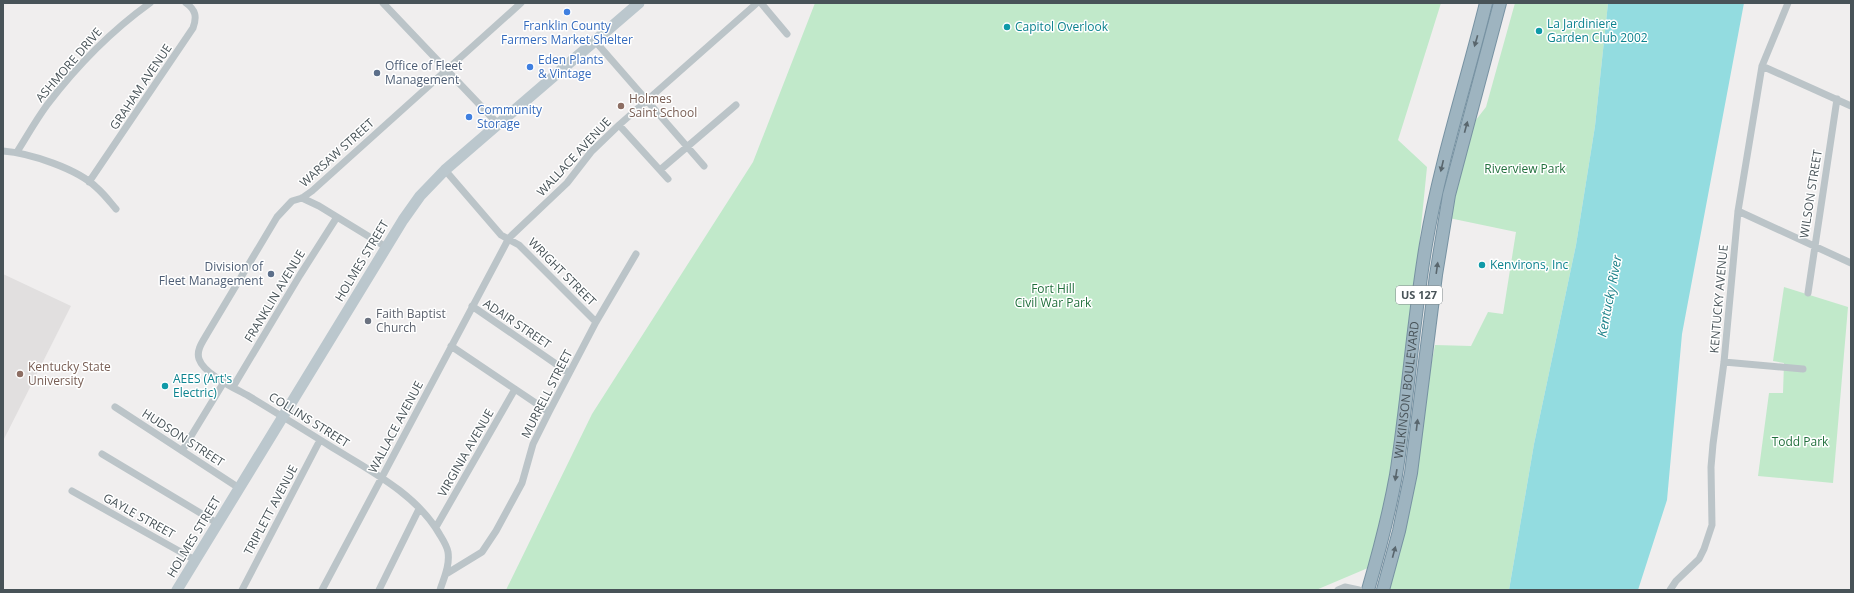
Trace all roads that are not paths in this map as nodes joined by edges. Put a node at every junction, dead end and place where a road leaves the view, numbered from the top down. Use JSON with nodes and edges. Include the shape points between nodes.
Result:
{"nodes":[{"id":1,"x":150,"y":3,"type":"edge"},
{"id":2,"x":186,"y":3,"type":"edge"},
{"id":3,"x":383,"y":3,"type":"edge"},
{"id":4,"x":521,"y":3,"type":"edge"},
{"id":5,"x":638,"y":3,"type":"edge"},
{"id":6,"x":757,"y":3,"type":"edge"},
{"id":7,"x":761,"y":3,"type":"edge"},
{"id":8,"x":1486,"y":3,"type":"edge"},
{"id":9,"x":1500,"y":3,"type":"edge"},
{"id":10,"x":1788,"y":3,"type":"edge"},
{"id":11,"x":787,"y":34,"type":"dead end"},
{"id":12,"x":595,"y":41,"type":"junction"},
{"id":13,"x":1762,"y":66,"type":"junction"},
{"id":14,"x":447,"y":69,"type":"junction"},
{"id":15,"x":1837,"y":99,"type":"junction"},
{"id":16,"x":647,"y":100,"type":"junction"},
{"id":17,"x":736,"y":105,"type":"dead end"},
{"id":18,"x":1851,"y":106,"type":"edge"},
{"id":19,"x":498,"y":124,"type":"junction"},
{"id":20,"x":619,"y":125,"type":"junction"},
{"id":21,"x":688,"y":147,"type":"junction"},
{"id":22,"x":3,"y":151,"type":"edge"},
{"id":23,"x":17,"y":152,"type":"junction"},
{"id":24,"x":704,"y":166,"type":"dead end"},
{"id":25,"x":445,"y":170,"type":"junction"},
{"id":26,"x":660,"y":170,"type":"junction"},
{"id":27,"x":668,"y":179,"type":"dead end"},
{"id":28,"x":89,"y":182,"type":"junction"},
{"id":29,"x":302,"y":198,"type":"junction"},
{"id":30,"x":116,"y":209,"type":"dead end"},
{"id":31,"x":1738,"y":212,"type":"junction"},
{"id":32,"x":337,"y":217,"type":"junction"},
{"id":33,"x":509,"y":238,"type":"junction"},
{"id":34,"x":1814,"y":246,"type":"junction"},
{"id":35,"x":386,"y":247,"type":"junction"},
{"id":36,"x":636,"y":254,"type":"dead end"},
{"id":37,"x":1851,"y":263,"type":"edge"},
{"id":38,"x":1808,"y":293,"type":"dead end"},
{"id":39,"x":472,"y":306,"type":"junction"},
{"id":40,"x":596,"y":322,"type":"junction"},
{"id":41,"x":451,"y":346,"type":"junction"},
{"id":42,"x":1724,"y":362,"type":"junction"},
{"id":43,"x":1803,"y":368,"type":"dead end"},
{"id":44,"x":569,"y":373,"type":"junction"},
{"id":45,"x":224,"y":382,"type":"junction"},
{"id":46,"x":233,"y":387,"type":"junction"},
{"id":47,"x":515,"y":389,"type":"junction"},
{"id":48,"x":115,"y":407,"type":"dead end"},
{"id":49,"x":549,"y":412,"type":"junction"},
{"id":50,"x":283,"y":416,"type":"junction"},
{"id":51,"x":320,"y":440,"type":"junction"},
{"id":52,"x":182,"y":451,"type":"junction"},
{"id":53,"x":102,"y":454,"type":"dead end"},
{"id":54,"x":381,"y":478,"type":"junction"},
{"id":55,"x":239,"y":488,"type":"junction"},
{"id":56,"x":72,"y":491,"type":"dead end"},
{"id":57,"x":420,"y":509,"type":"junction"},
{"id":58,"x":218,"y":523,"type":"junction"},
{"id":59,"x":436,"y":528,"type":"junction"},
{"id":60,"x":195,"y":560,"type":"junction"},
{"id":61,"x":446,"y":574,"type":"junction"},
{"id":62,"x":177,"y":590,"type":"edge"},
{"id":63,"x":242,"y":590,"type":"edge"},
{"id":64,"x":322,"y":590,"type":"edge"},
{"id":65,"x":379,"y":590,"type":"edge"},
{"id":66,"x":440,"y":590,"type":"edge"},
{"id":67,"x":1338,"y":590,"type":"edge"},
{"id":68,"x":1359,"y":590,"type":"edge"},
{"id":69,"x":1368,"y":590,"type":"edge"},
{"id":70,"x":1383,"y":590,"type":"edge"},
{"id":71,"x":1670,"y":590,"type":"edge"}],
"edges":[{"from":1,"to":23,"type":"street","name":"ASHMORE DRIVE","via":[[116,28],[83,63],[47,106]]},
{"from":2,"to":28,"type":"street","name":"GRAHAM AVENUE","via":[[196,15],[193,28]]},
{"from":3,"to":14,"type":"street"},
{"from":4,"to":14,"type":"street","name":"WARSAW STREET"},
{"from":5,"to":12,"type":"main road","name":"HOLMES STREET"},
{"from":6,"to":16,"type":"street","name":"WALLACE AVENUE"},
{"from":7,"to":11,"type":"street"},
{"from":8,"to":69,"type":"highway","name":"WILKINSON BOULEVARD","number":"US 127","one_way":true,"via":[[1451,127],[1433,205],[1396,476]]},
{"from":70,"to":9,"type":"highway","name":"WILKINSON BOULEVARD","number":"US 127","one_way":true,"via":[[1411,473],[1436,268],[1450,195]]},
{"from":10,"to":13,"type":"street","name":"KENTUCKY AVENUE"},
{"from":12,"to":16,"type":"street"},
{"from":12,"to":19,"type":"main road","name":"HOLMES STREET"},
{"from":13,"to":15,"type":"street"},
{"from":13,"to":31,"type":"street","name":"KENTUCKY AVENUE"},
{"from":14,"to":19,"type":"street"},
{"from":14,"to":29,"type":"street","name":"WARSAW STREET"},
{"from":15,"to":18,"type":"street"},
{"from":15,"to":34,"type":"street","name":"WILSON STREET"},
{"from":16,"to":20,"type":"street","name":"WALLACE AVENUE"},
{"from":16,"to":21,"type":"street"},
{"from":17,"to":21,"type":"street"},
{"from":19,"to":25,"type":"main road","name":"HOLMES STREET"},
{"from":20,"to":26,"type":"street"},
{"from":20,"to":33,"type":"street","name":"WALLACE AVENUE","via":[[591,152],[568,184]]},
{"from":21,"to":24,"type":"street"},
{"from":21,"to":26,"type":"street"},
{"from":22,"to":23,"type":"street"},
{"from":23,"to":28,"type":"street","via":[[56,165]]},
{"from":25,"to":33,"type":"street","name":"WRIGHT STREET","via":[[501,235]]},
{"from":25,"to":35,"type":"main road","name":"HOLMES STREET","via":[[416,200]]},
{"from":26,"to":27,"type":"street"},
{"from":28,"to":30,"type":"street","via":[[97,187]]},
{"from":29,"to":32,"type":"street"},
{"from":29,"to":45,"type":"street","name":"WARSAW STREET","via":[[292,201],[277,218],[200,348],[199,360]]},
{"from":31,"to":34,"type":"street"},
{"from":31,"to":42,"type":"street","name":"KENTUCKY AVENUE"},
{"from":32,"to":35,"type":"street"},
{"from":32,"to":46,"type":"street","name":"FRANKLIN AVENUE"},
{"from":33,"to":39,"type":"street","name":"WALLACE AVENUE"},
{"from":33,"to":40,"type":"street","name":"WRIGHT STREET","via":[[520,244]]},
{"from":34,"to":37,"type":"street"},
{"from":34,"to":38,"type":"street","name":"WILSON STREET"},
{"from":35,"to":50,"type":"main road","name":"HOLMES STREET"},
{"from":36,"to":40,"type":"street","name":"MURRELL STREET"},
{"from":39,"to":41,"type":"street","name":"WALLACE AVENUE"},
{"from":39,"to":44,"type":"street","name":"ADAIR STREET"},
{"from":40,"to":44,"type":"street","name":"MURRELL STREET"},
{"from":41,"to":47,"type":"street"},
{"from":41,"to":54,"type":"street","name":"WALLACE AVENUE"},
{"from":42,"to":43,"type":"street"},
{"from":42,"to":71,"type":"street","name":"KENTUCKY AVENUE","via":[[1711,467],[1712,525],[1699,559]]},
{"from":44,"to":49,"type":"street","name":"MURRELL STREET"},
{"from":45,"to":46,"type":"street","name":"COLLINS STREET"},
{"from":45,"to":52,"type":"street"},
{"from":46,"to":50,"type":"street","name":"COLLINS STREET"},
{"from":47,"to":49,"type":"street"},
{"from":47,"to":59,"type":"street","name":"VIRGINIA AVENUE"},
{"from":48,"to":52,"type":"street","name":"HUDSON STREET"},
{"from":49,"to":61,"type":"street","name":"MURRELL STREET","via":[[533,444],[522,483],[487,546],[476,556]]},
{"from":50,"to":51,"type":"street","name":"COLLINS STREET"},
{"from":50,"to":55,"type":"main road","name":"HOLMES STREET"},
{"from":51,"to":54,"type":"street","name":"COLLINS STREET"},
{"from":51,"to":63,"type":"street","name":"TRIPLETT AVENUE"},
{"from":52,"to":55,"type":"street","name":"HUDSON STREET"},
{"from":53,"to":58,"type":"street"},
{"from":54,"to":57,"type":"street","name":"COLLINS STREET"},
{"from":54,"to":64,"type":"street","name":"WALLACE AVENUE"},
{"from":55,"to":58,"type":"main road","name":"HOLMES STREET"},
{"from":56,"to":60,"type":"street","name":"GAYLE STREET"},
{"from":57,"to":59,"type":"street","name":"COLLINS STREET"},
{"from":57,"to":65,"type":"street"},
{"from":58,"to":60,"type":"main road","name":"HOLMES STREET"},
{"from":59,"to":61,"type":"street","name":"COLLINS STREET","via":[[448,551]]},
{"from":60,"to":62,"type":"main road","name":"HOLMES STREET"},
{"from":61,"to":66,"type":"street","name":"COLLINS STREET"},
{"from":67,"to":68,"type":"street","via":[[1344,587]]}]}
